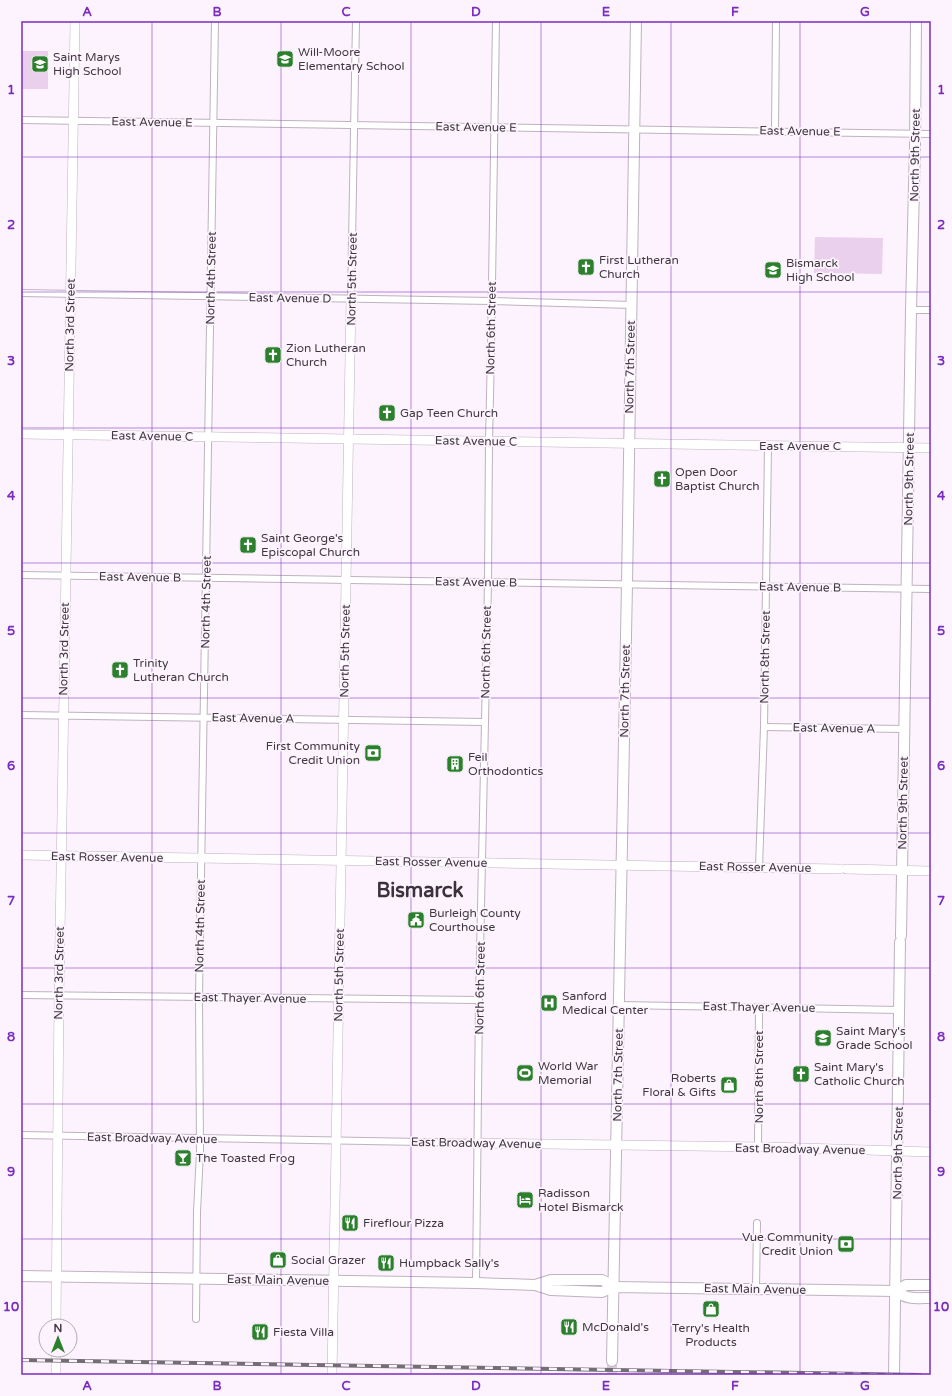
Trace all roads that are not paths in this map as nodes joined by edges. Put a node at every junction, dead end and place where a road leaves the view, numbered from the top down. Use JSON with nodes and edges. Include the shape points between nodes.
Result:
{"nodes":[{"id":1,"x":75,"y":21,"type":"edge"},
{"id":2,"x":215,"y":21,"type":"edge"},
{"id":3,"x":356,"y":21,"type":"edge"},
{"id":4,"x":496,"y":21,"type":"edge"},
{"id":5,"x":636,"y":21,"type":"edge"},
{"id":6,"x":776,"y":21,"type":"edge"},
{"id":7,"x":916,"y":21,"type":"edge"},
{"id":8,"x":21,"y":120,"type":"edge"},
{"id":9,"x":73,"y":121,"type":"junction"},
{"id":10,"x":214,"y":123,"type":"junction"},
{"id":11,"x":354,"y":125,"type":"junction"},
{"id":12,"x":494,"y":127,"type":"junction"},
{"id":13,"x":633,"y":129,"type":"junction"},
{"id":14,"x":774,"y":131,"type":"junction"},
{"id":15,"x":915,"y":133,"type":"junction"},
{"id":16,"x":931,"y":134,"type":"edge"},
{"id":17,"x":21,"y":293,"type":"edge"},
{"id":18,"x":70,"y":294,"type":"junction"},
{"id":19,"x":211,"y":297,"type":"junction"},
{"id":20,"x":351,"y":299,"type":"junction"},
{"id":21,"x":491,"y":301,"type":"junction"},
{"id":22,"x":632,"y":305,"type":"junction"},
{"id":23,"x":911,"y":310,"type":"junction"},
{"id":24,"x":931,"y":310,"type":"edge"},
{"id":25,"x":21,"y":434,"type":"edge"},
{"id":26,"x":68,"y":435,"type":"junction"},
{"id":27,"x":208,"y":437,"type":"junction"},
{"id":28,"x":349,"y":439,"type":"junction"},
{"id":29,"x":488,"y":441,"type":"junction"},
{"id":30,"x":629,"y":444,"type":"junction"},
{"id":31,"x":768,"y":446,"type":"junction"},
{"id":32,"x":909,"y":448,"type":"junction"},
{"id":33,"x":931,"y":448,"type":"edge"},
{"id":34,"x":21,"y":574,"type":"edge"},
{"id":35,"x":65,"y":575,"type":"junction"},
{"id":36,"x":206,"y":578,"type":"junction"},
{"id":37,"x":346,"y":580,"type":"junction"},
{"id":38,"x":488,"y":582,"type":"junction"},
{"id":39,"x":627,"y":584,"type":"junction"},
{"id":40,"x":766,"y":586,"type":"junction"},
{"id":41,"x":906,"y":589,"type":"junction"},
{"id":42,"x":931,"y":590,"type":"edge"},
{"id":43,"x":21,"y":715,"type":"edge"},
{"id":44,"x":63,"y":715,"type":"junction"},
{"id":45,"x":204,"y":717,"type":"junction"},
{"id":46,"x":344,"y":720,"type":"junction"},
{"id":47,"x":484,"y":722,"type":"junction"},
{"id":48,"x":764,"y":727,"type":"junction"},
{"id":49,"x":904,"y":729,"type":"junction"},
{"id":50,"x":21,"y":855,"type":"edge"},
{"id":51,"x":61,"y":856,"type":"junction"},
{"id":52,"x":201,"y":858,"type":"junction"},
{"id":53,"x":342,"y":860,"type":"junction"},
{"id":54,"x":482,"y":862,"type":"junction"},
{"id":55,"x":622,"y":865,"type":"junction"},
{"id":56,"x":759,"y":867,"type":"junction"},
{"id":57,"x":902,"y":870,"type":"junction"},
{"id":58,"x":931,"y":871,"type":"edge"},
{"id":59,"x":21,"y":995,"type":"edge"},
{"id":60,"x":59,"y":996,"type":"junction"},
{"id":61,"x":199,"y":997,"type":"junction"},
{"id":62,"x":339,"y":999,"type":"junction"},
{"id":63,"x":479,"y":1000,"type":"junction"},
{"id":64,"x":619,"y":1005,"type":"junction"},
{"id":65,"x":759,"y":1007,"type":"junction"},
{"id":66,"x":900,"y":1010,"type":"junction"},
{"id":67,"x":21,"y":1135,"type":"edge"},
{"id":68,"x":58,"y":1136,"type":"junction"},
{"id":69,"x":199,"y":1139,"type":"junction"},
{"id":70,"x":337,"y":1142,"type":"junction"},
{"id":71,"x":478,"y":1143,"type":"junction"},
{"id":72,"x":617,"y":1146,"type":"junction"},
{"id":73,"x":758,"y":1147,"type":"junction"},
{"id":74,"x":898,"y":1151,"type":"junction"},
{"id":75,"x":931,"y":1152,"type":"edge"},
{"id":76,"x":757,"y":1223,"type":"dead end"},
{"id":77,"x":21,"y":1276,"type":"edge"},
{"id":78,"x":57,"y":1277,"type":"junction"},
{"id":79,"x":196,"y":1279,"type":"junction"},
{"id":80,"x":334,"y":1280,"type":"junction"},
{"id":81,"x":476,"y":1283,"type":"junction"},
{"id":82,"x":931,"y":1285,"type":"edge"},
{"id":83,"x":614,"y":1287,"type":"junction"},
{"id":84,"x":756,"y":1289,"type":"junction"},
{"id":85,"x":896,"y":1291,"type":"junction"},
{"id":86,"x":931,"y":1298,"type":"edge"},
{"id":87,"x":56,"y":1318,"type":"edge"},
{"id":88,"x":196,"y":1319,"type":"dead end"},
{"id":89,"x":56,"y":1358,"type":"edge"},
{"id":90,"x":612,"y":1361,"type":"tunnel mouth"},
{"id":91,"x":56,"y":1375,"type":"edge"},
{"id":92,"x":332,"y":1375,"type":"edge"},
{"id":93,"x":894,"y":1375,"type":"edge"}],
"edges":[{"from":1,"to":9,"type":"street","name":"North 3rd Street"},
{"from":2,"to":10,"type":"street","name":"North 4th Street"},
{"from":3,"to":11,"type":"street","name":"North 5th Street"},
{"from":4,"to":12,"type":"street","name":"North 6th Street"},
{"from":5,"to":13,"type":"main road","name":"North 7th Street"},
{"from":6,"to":14,"type":"street"},
{"from":7,"to":15,"type":"main road","name":"North 9th Street"},
{"from":8,"to":9,"type":"street","name":"East Avenue E"},
{"from":9,"to":10,"type":"street","name":"East Avenue E"},
{"from":9,"to":18,"type":"street","name":"North 3rd Street"},
{"from":10,"to":11,"type":"street","name":"East Avenue E"},
{"from":10,"to":19,"type":"street","name":"North 4th Street"},
{"from":11,"to":12,"type":"street","name":"East Avenue E"},
{"from":11,"to":20,"type":"street","name":"North 5th Street"},
{"from":12,"to":13,"type":"street","name":"East Avenue E"},
{"from":12,"to":21,"type":"street","name":"North 6th Street"},
{"from":13,"to":14,"type":"street","name":"East Avenue E"},
{"from":13,"to":22,"type":"main road","name":"North 7th Street"},
{"from":14,"to":15,"type":"street","name":"East Avenue E"},
{"from":15,"to":16,"type":"street","name":"East Avenue E"},
{"from":15,"to":23,"type":"main road","name":"North 9th Street"},
{"from":17,"to":18,"type":"street","name":"East Avenue D"},
{"from":18,"to":19,"type":"street","name":"East Avenue D"},
{"from":18,"to":26,"type":"street","name":"North 3rd Street"},
{"from":19,"to":20,"type":"street","name":"East Avenue D"},
{"from":19,"to":27,"type":"street","name":"North 4th Street"},
{"from":20,"to":21,"type":"street","name":"East Avenue D"},
{"from":20,"to":28,"type":"street","name":"North 5th Street"},
{"from":21,"to":22,"type":"street","name":"East Avenue D"},
{"from":21,"to":29,"type":"street","name":"North 6th Street","via":[[492,350]]},
{"from":22,"to":30,"type":"main road","name":"North 7th Street"},
{"from":23,"to":24,"type":"street"},
{"from":23,"to":32,"type":"main road","name":"North 9th Street"},
{"from":25,"to":26,"type":"street","name":"East Avenue C"},
{"from":26,"to":27,"type":"street","name":"East Avenue C"},
{"from":26,"to":35,"type":"street","name":"North 3rd Street"},
{"from":27,"to":28,"type":"street","name":"East Avenue C"},
{"from":27,"to":36,"type":"street","name":"North 4th Street"},
{"from":28,"to":29,"type":"street","name":"East Avenue C"},
{"from":28,"to":37,"type":"street","name":"North 5th Street"},
{"from":29,"to":30,"type":"street","name":"East Avenue C"},
{"from":29,"to":38,"type":"street","name":"North 6th Street"},
{"from":30,"to":31,"type":"street","name":"East Avenue C"},
{"from":30,"to":39,"type":"main road","name":"North 7th Street"},
{"from":31,"to":32,"type":"street","name":"East Avenue C"},
{"from":31,"to":40,"type":"street","name":"North 8th Street"},
{"from":32,"to":33,"type":"street","name":"East Avenue C"},
{"from":32,"to":41,"type":"main road","name":"North 9th Street"},
{"from":34,"to":35,"type":"street","name":"East Avenue B"},
{"from":35,"to":36,"type":"street","name":"East Avenue B"},
{"from":35,"to":44,"type":"street","name":"North 3rd Street"},
{"from":36,"to":37,"type":"street","name":"East Avenue B"},
{"from":36,"to":45,"type":"street","name":"North 4th Street"},
{"from":37,"to":38,"type":"street","name":"East Avenue B"},
{"from":37,"to":46,"type":"street","name":"North 5th Street"},
{"from":38,"to":39,"type":"street","name":"East Avenue B"},
{"from":38,"to":47,"type":"street","name":"North 6th Street"},
{"from":39,"to":40,"type":"street","name":"East Avenue B"},
{"from":39,"to":55,"type":"main road","name":"North 7th Street"},
{"from":40,"to":41,"type":"street","name":"East Avenue B"},
{"from":40,"to":48,"type":"street","name":"North 8th Street"},
{"from":41,"to":42,"type":"street","name":"East Avenue B"},
{"from":41,"to":49,"type":"main road","name":"North 9th Street"},
{"from":43,"to":44,"type":"street","name":"East Avenue A"},
{"from":44,"to":45,"type":"street","name":"East Avenue A"},
{"from":44,"to":51,"type":"street","name":"North 3rd Street"},
{"from":45,"to":46,"type":"street","name":"East Avenue A"},
{"from":45,"to":52,"type":"street","name":"North 4th Street"},
{"from":46,"to":47,"type":"street","name":"East Avenue A"},
{"from":46,"to":53,"type":"street","name":"North 5th Street"},
{"from":47,"to":54,"type":"street","name":"North 6th Street"},
{"from":48,"to":49,"type":"street","name":"East Avenue A"},
{"from":48,"to":56,"type":"street","name":"North 8th Street"},
{"from":49,"to":57,"type":"main road","name":"North 9th Street"},
{"from":50,"to":51,"type":"street","name":"East Rosser Avenue"},
{"from":51,"to":52,"type":"street","name":"East Rosser Avenue"},
{"from":51,"to":60,"type":"street","name":"North 3rd Street"},
{"from":52,"to":53,"type":"street","name":"East Rosser Avenue"},
{"from":52,"to":61,"type":"street","name":"North 4th Street"},
{"from":53,"to":54,"type":"street","name":"East Rosser Avenue"},
{"from":53,"to":62,"type":"street","name":"North 5th Street"},
{"from":54,"to":55,"type":"street","name":"East Rosser Avenue"},
{"from":54,"to":63,"type":"street","name":"North 6th Street"},
{"from":55,"to":56,"type":"street","name":"East Rosser Avenue"},
{"from":55,"to":64,"type":"main road","name":"North 7th Street"},
{"from":56,"to":57,"type":"street","name":"East Rosser Avenue"},
{"from":57,"to":58,"type":"street","name":"East Rosser Avenue"},
{"from":57,"to":66,"type":"main road","name":"North 9th Street"},
{"from":59,"to":60,"type":"street","name":"East Thayer Avenue"},
{"from":60,"to":61,"type":"street","name":"East Thayer Avenue"},
{"from":60,"to":68,"type":"street","name":"North 3rd Street"},
{"from":61,"to":62,"type":"street","name":"East Thayer Avenue"},
{"from":61,"to":69,"type":"street","name":"North 4th Street"},
{"from":62,"to":63,"type":"street","name":"East Thayer Avenue"},
{"from":62,"to":70,"type":"street","name":"North 5th Street"},
{"from":63,"to":71,"type":"street","name":"North 6th Street"},
{"from":64,"to":65,"type":"street","name":"East Thayer Avenue"},
{"from":64,"to":72,"type":"main road","name":"North 7th Street"},
{"from":65,"to":66,"type":"street","name":"East Thayer Avenue"},
{"from":65,"to":73,"type":"street","name":"North 8th Street"},
{"from":66,"to":74,"type":"main road","name":"North 9th Street"},
{"from":67,"to":68,"type":"street","name":"East Broadway Avenue"},
{"from":68,"to":69,"type":"street","name":"East Broadway Avenue"},
{"from":68,"to":78,"type":"street","name":"North 3rd Street"},
{"from":69,"to":70,"type":"street","name":"East Broadway Avenue"},
{"from":69,"to":79,"type":"street","name":"North 4th Street"},
{"from":70,"to":71,"type":"street","name":"East Broadway Avenue"},
{"from":70,"to":80,"type":"street","name":"North 5th Street"},
{"from":71,"to":72,"type":"street","name":"East Broadway Avenue"},
{"from":71,"to":81,"type":"street","name":"North 6th Street"},
{"from":72,"to":73,"type":"street","name":"East Broadway Avenue"},
{"from":72,"to":83,"type":"main road","name":"North 7th Street"},
{"from":73,"to":74,"type":"street","name":"East Broadway Avenue"},
{"from":74,"to":75,"type":"street","name":"East Broadway Avenue"},
{"from":74,"to":85,"type":"main road","name":"North 9th Street"},
{"from":76,"to":84,"type":"street"},
{"from":77,"to":78,"type":"main road","name":"East Main Avenue"},
{"from":78,"to":79,"type":"main road","name":"East Main Avenue"},
{"from":78,"to":87,"type":"street","name":"North 3rd Street"},
{"from":79,"to":80,"type":"main road","name":"East Main Avenue"},
{"from":79,"to":88,"type":"street","name":"North 4th Street"},
{"from":80,"to":81,"type":"main road","name":"East Main Avenue"},
{"from":80,"to":92,"type":"street","name":"North 5th Street"},
{"from":81,"to":83,"type":"main road","name":"East Main Avenue","via":[[535,1285],[551,1280],[602,1280]]},
{"from":82,"to":85,"type":"main road","name":"East Main Avenue","via":[[906,1285]]},
{"from":83,"to":84,"type":"main road","name":"East Main Avenue"},
{"from":83,"to":90,"type":"main road","name":"North 7th Street"},
{"from":84,"to":85,"type":"main road","name":"East Main Avenue"},
{"from":85,"to":86,"type":"main road","name":"East Main Avenue","via":[[905,1297]]},
{"from":85,"to":93,"type":"main road","name":"North 9th Street"},
{"from":89,"to":91,"type":"street"}]}
